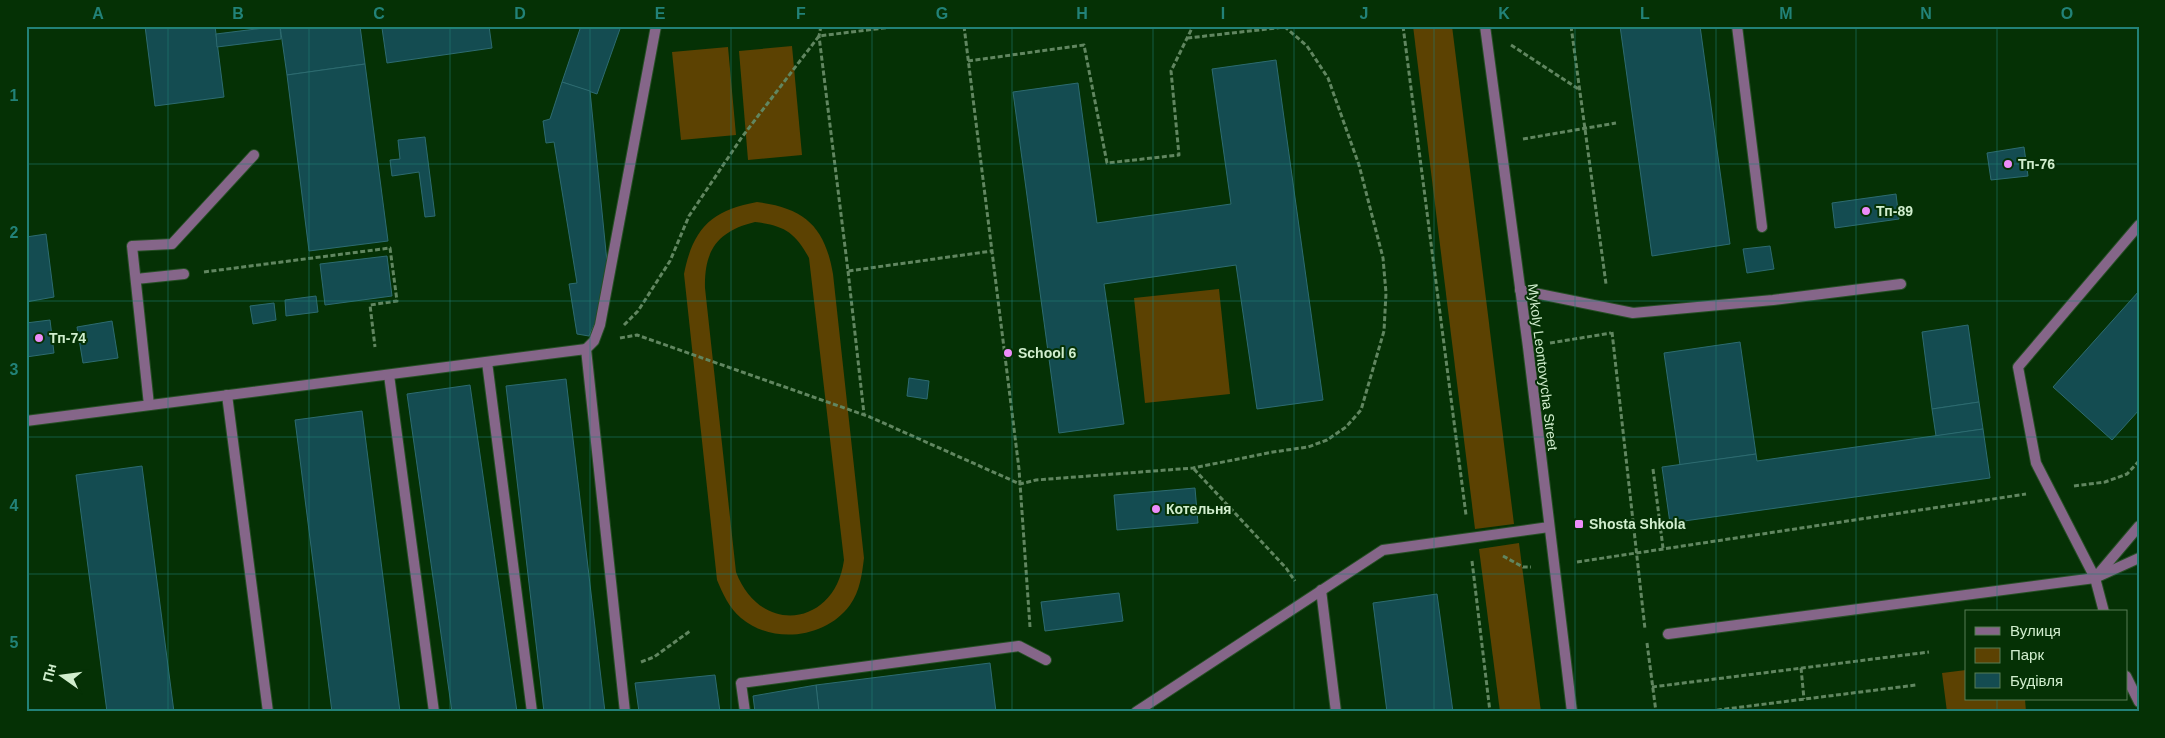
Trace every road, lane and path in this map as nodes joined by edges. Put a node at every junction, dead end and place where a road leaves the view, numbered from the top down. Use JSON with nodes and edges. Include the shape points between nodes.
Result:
{"nodes":[{"id":1,"x":656,"y":26,"type":"edge"},
{"id":2,"x":821,"y":26,"type":"edge"},
{"id":3,"x":900,"y":26,"type":"edge"},
{"id":4,"x":964,"y":26,"type":"edge"},
{"id":5,"x":1194,"y":26,"type":"edge"},
{"id":6,"x":1403,"y":26,"type":"edge"},
{"id":7,"x":1737,"y":26,"type":"edge"},
{"id":8,"x":1485,"y":27,"type":"edge"},
{"id":9,"x":819,"y":36,"type":"junction"},
{"id":10,"x":1188,"y":38,"type":"junction"},
{"id":11,"x":968,"y":61,"type":"junction"},
{"id":12,"x":1580,"y":90,"type":"dead end"},
{"id":13,"x":1616,"y":123,"type":"dead end"},
{"id":14,"x":1531,"y":137,"type":"dead end"},
{"id":15,"x":254,"y":155,"type":"dead end"},
{"id":16,"x":2139,"y":224,"type":"edge"},
{"id":17,"x":1762,"y":227,"type":"dead end"},
{"id":18,"x":992,"y":251,"type":"junction"},
{"id":19,"x":848,"y":271,"type":"junction"},
{"id":20,"x":184,"y":274,"type":"joint"},
{"id":21,"x":136,"y":278,"type":"junction"},
{"id":22,"x":1901,"y":284,"type":"dead end"},
{"id":23,"x":1520,"y":290,"type":"junction"},
{"id":24,"x":621,"y":328,"type":"dead end"},
{"id":25,"x":1612,"y":333,"type":"dead end"},
{"id":26,"x":618,"y":338,"type":"dead end"},
{"id":27,"x":1555,"y":343,"type":"dead end"},
{"id":28,"x":375,"y":347,"type":"dead end"},
{"id":29,"x":586,"y":349,"type":"junction"},
{"id":30,"x":487,"y":362,"type":"junction"},
{"id":31,"x":389,"y":376,"type":"junction"},
{"id":32,"x":227,"y":395,"type":"junction"},
{"id":33,"x":148,"y":405,"type":"junction"},
{"id":34,"x":864,"y":415,"type":"junction"},
{"id":35,"x":26,"y":421,"type":"edge"},
{"id":36,"x":2139,"y":461,"type":"edge"},
{"id":37,"x":1193,"y":468,"type":"junction"},
{"id":38,"x":1653,"y":469,"type":"dead end"},
{"id":39,"x":1020,"y":484,"type":"junction"},
{"id":40,"x":2050,"y":490,"type":"junction"},
{"id":41,"x":2139,"y":526,"type":"edge"},
{"id":42,"x":1549,"y":527,"type":"junction"},
{"id":43,"x":1469,"y":537,"type":"junction"},
{"id":44,"x":1663,"y":548,"type":"junction"},
{"id":45,"x":2139,"y":558,"type":"edge"},
{"id":46,"x":1554,"y":565,"type":"junction"},
{"id":47,"x":2095,"y":578,"type":"junction"},
{"id":48,"x":1320,"y":590,"type":"junction"},
{"id":49,"x":1308,"y":600,"type":"junction"},
{"id":50,"x":2103,"y":610,"type":"edge"},
{"id":51,"x":690,"y":631,"type":"dead end"},
{"id":52,"x":1030,"y":632,"type":"dead end"},
{"id":53,"x":1668,"y":634,"type":"dead end"},
{"id":54,"x":1929,"y":652,"type":"dead end"},
{"id":55,"x":1046,"y":660,"type":"dead end"},
{"id":56,"x":641,"y":663,"type":"dead end"},
{"id":57,"x":1801,"y":668,"type":"junction"},
{"id":58,"x":2128,"y":680,"type":"edge"},
{"id":59,"x":1916,"y":685,"type":"dead end"},
{"id":60,"x":1652,"y":687,"type":"dead end"},
{"id":61,"x":1804,"y":699,"type":"junction"},
{"id":62,"x":2139,"y":702,"type":"edge"},
{"id":63,"x":268,"y":712,"type":"edge"},
{"id":64,"x":434,"y":712,"type":"edge"},
{"id":65,"x":532,"y":712,"type":"edge"},
{"id":66,"x":625,"y":712,"type":"edge"},
{"id":67,"x":745,"y":712,"type":"edge"},
{"id":68,"x":1136,"y":712,"type":"edge"},
{"id":69,"x":1336,"y":712,"type":"edge"},
{"id":70,"x":1490,"y":712,"type":"edge"},
{"id":71,"x":1572,"y":712,"type":"edge"},
{"id":72,"x":1702,"y":712,"type":"edge"}],
"edges":[{"from":1,"to":29,"type":"street","via":[[600,325]]},
{"from":2,"to":9,"type":"path"},
{"from":3,"to":9,"type":"path"},
{"from":4,"to":11,"type":"path"},
{"from":5,"to":10,"type":"path"},
{"from":6,"to":43,"type":"path"},
{"from":7,"to":17,"type":"street"},
{"from":8,"to":12,"type":"path"},
{"from":8,"to":23,"type":"street","name":"Mykoly Leontovycha Street"},
{"from":9,"to":19,"type":"path"},
{"from":9,"to":24,"type":"path","via":[[737,145],[689,216],[670,260],[638,311]]},
{"from":10,"to":11,"type":"path","via":[[1171,71],[1179,155],[1107,163],[1084,46]]},
{"from":10,"to":37,"type":"path","via":[[1285,27],[1307,46],[1328,78],[1359,165],[1383,258],[1386,293],[1384,331],[1361,410],[1346,427],[1308,448]]},
{"from":11,"to":18,"type":"path"},
{"from":13,"to":14,"type":"path"},
{"from":15,"to":21,"type":"street","via":[[172,244],[132,246]]},
{"from":16,"to":40,"type":"street","via":[[2018,367],[2036,463]]},
{"from":18,"to":19,"type":"path"},
{"from":18,"to":39,"type":"path"},
{"from":19,"to":34,"type":"path"},
{"from":20,"to":21,"type":"street"},
{"from":20,"to":28,"type":"path","via":[[390,248],[397,301],[370,305]]},
{"from":21,"to":33,"type":"street"},
{"from":22,"to":23,"type":"street","via":[[1633,313]]},
{"from":23,"to":42,"type":"street","name":"Mykoly Leontovycha Street"},
{"from":25,"to":27,"type":"path"},
{"from":26,"to":34,"type":"path","via":[[637,336]]},
{"from":29,"to":30,"type":"street"},
{"from":29,"to":66,"type":"street"},
{"from":30,"to":31,"type":"street"},
{"from":30,"to":65,"type":"street"},
{"from":31,"to":32,"type":"street"},
{"from":31,"to":64,"type":"street"},
{"from":32,"to":33,"type":"street"},
{"from":32,"to":63,"type":"street"},
{"from":33,"to":35,"type":"street"},
{"from":34,"to":39,"type":"path"},
{"from":36,"to":40,"type":"path","via":[[2127,474],[2104,482]]},
{"from":37,"to":39,"type":"path","via":[[1036,480]]},
{"from":37,"to":49,"type":"path","via":[[1286,568]]},
{"from":38,"to":44,"type":"path"},
{"from":39,"to":52,"type":"path"},
{"from":40,"to":44,"type":"path"},
{"from":40,"to":47,"type":"street"},
{"from":41,"to":47,"type":"street"},
{"from":42,"to":43,"type":"street"},
{"from":42,"to":46,"type":"street","name":"Mykoly Leontovycha Street"},
{"from":43,"to":46,"type":"path","via":[[1523,568]]},
{"from":43,"to":48,"type":"street","via":[[1383,550]]},
{"from":43,"to":70,"type":"path"},
{"from":44,"to":46,"type":"path"},
{"from":45,"to":47,"type":"street"},
{"from":46,"to":71,"type":"street","name":"Mykoly Leontovycha Street"},
{"from":47,"to":50,"type":"street"},
{"from":47,"to":53,"type":"street"},
{"from":48,"to":49,"type":"street"},
{"from":48,"to":69,"type":"street"},
{"from":49,"to":68,"type":"street"},
{"from":51,"to":56,"type":"path"},
{"from":54,"to":57,"type":"path"},
{"from":55,"to":67,"type":"street","via":[[1019,646],[741,683]]},
{"from":57,"to":60,"type":"path"},
{"from":57,"to":61,"type":"path"},
{"from":58,"to":62,"type":"street"},
{"from":59,"to":61,"type":"path"},
{"from":61,"to":72,"type":"path"}]}
